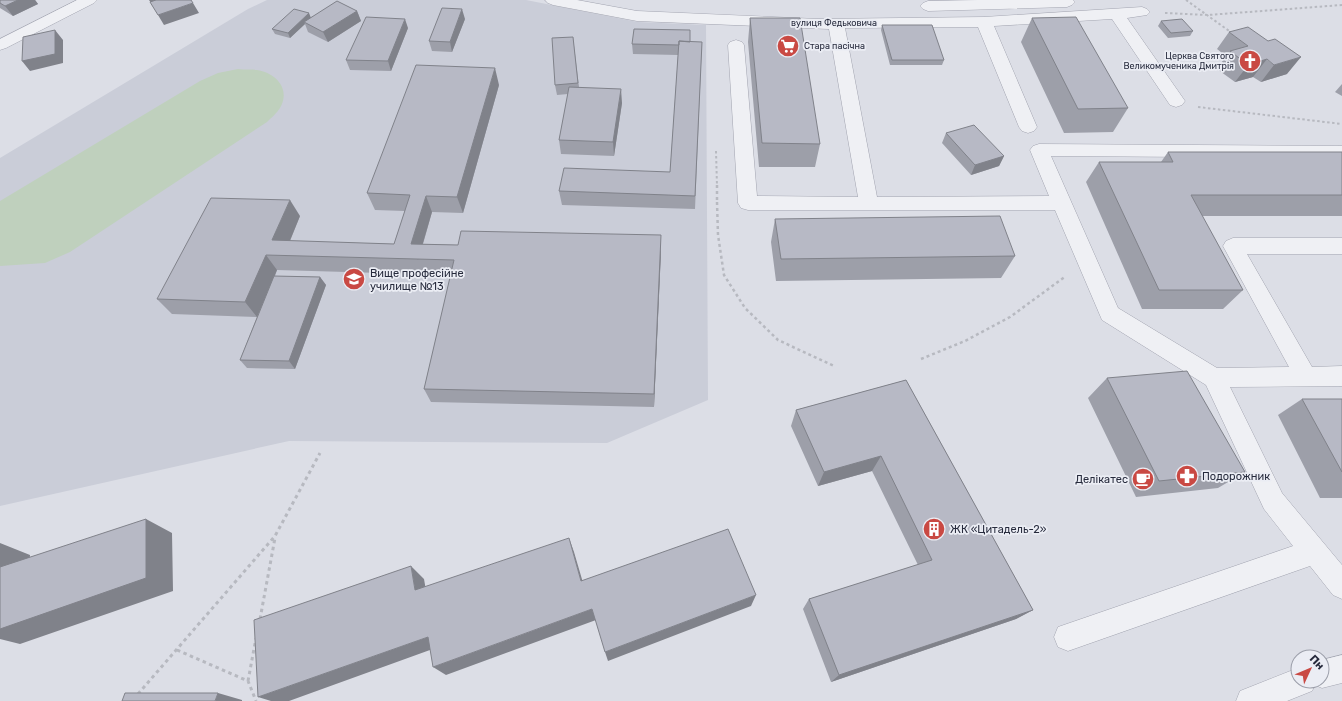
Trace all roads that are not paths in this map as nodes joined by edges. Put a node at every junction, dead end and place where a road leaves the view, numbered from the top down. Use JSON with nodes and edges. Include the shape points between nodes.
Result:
{"nodes":[{"id":1,"x":89,"y":0,"type":"edge"},
{"id":2,"x":553,"y":0,"type":"edge"},
{"id":3,"x":1104,"y":0,"type":"edge"},
{"id":4,"x":928,"y":6,"type":"dead end"},
{"id":5,"x":1118,"y":6,"type":"edge"},
{"id":6,"x":1142,"y":12,"type":"road end"},
{"id":7,"x":984,"y":22,"type":"junction"},
{"id":8,"x":836,"y":24,"type":"junction"},
{"id":9,"x":0,"y":45,"type":"edge"},
{"id":10,"x":736,"y":45,"type":"dead end"},
{"id":11,"x":1176,"y":101,"type":"road end"},
{"id":12,"x":1028,"y":127,"type":"dead end"},
{"id":13,"x":1342,"y":152,"type":"edge"},
{"id":14,"x":1062,"y":203,"type":"junction"},
{"id":15,"x":869,"y":204,"type":"junction"},
{"id":16,"x":1342,"y":246,"type":"edge"},
{"id":17,"x":1342,"y":376,"type":"edge"},
{"id":18,"x":1306,"y":377,"type":"junction"},
{"id":19,"x":1214,"y":378,"type":"junction"},
{"id":20,"x":1314,"y":552,"type":"junction"},
{"id":21,"x":1342,"y":586,"type":"edge"},
{"id":22,"x":1068,"y":638,"type":"dead end"},
{"id":23,"x":1342,"y":669,"type":"edge"},
{"id":24,"x":1330,"y":672,"type":"edge"},
{"id":25,"x":1290,"y":686,"type":"edge"},
{"id":26,"x":1250,"y":701,"type":"edge"}],
"edges":[{"from":1,"to":9,"type":"street"},
{"from":2,"to":8,"type":"street","name":"вулиця Федьковича","via":[[637,16]]},
{"from":3,"to":4,"type":"street"},
{"from":5,"to":6,"type":"street","name":"вулиця Федьковича"},
{"from":5,"to":7,"type":"street","name":"вулиця Федьковича"},
{"from":5,"to":11,"type":"street"},
{"from":7,"to":8,"type":"street","name":"вулиця Федьковича"},
{"from":7,"to":12,"type":"street"},
{"from":8,"to":15,"type":"street"},
{"from":10,"to":15,"type":"street","via":[[748,203]]},
{"from":13,"to":14,"type":"street","via":[[1039,150]]},
{"from":14,"to":15,"type":"street"},
{"from":14,"to":19,"type":"street","via":[[1110,314]]},
{"from":16,"to":18,"type":"street","via":[[1233,246]]},
{"from":17,"to":18,"type":"street"},
{"from":18,"to":19,"type":"street"},
{"from":19,"to":20,"type":"street","via":[[1273,500]]},
{"from":20,"to":21,"type":"street"},
{"from":20,"to":22,"type":"street"},
{"from":23,"to":24,"type":"street"},
{"from":25,"to":26,"type":"street"}]}
